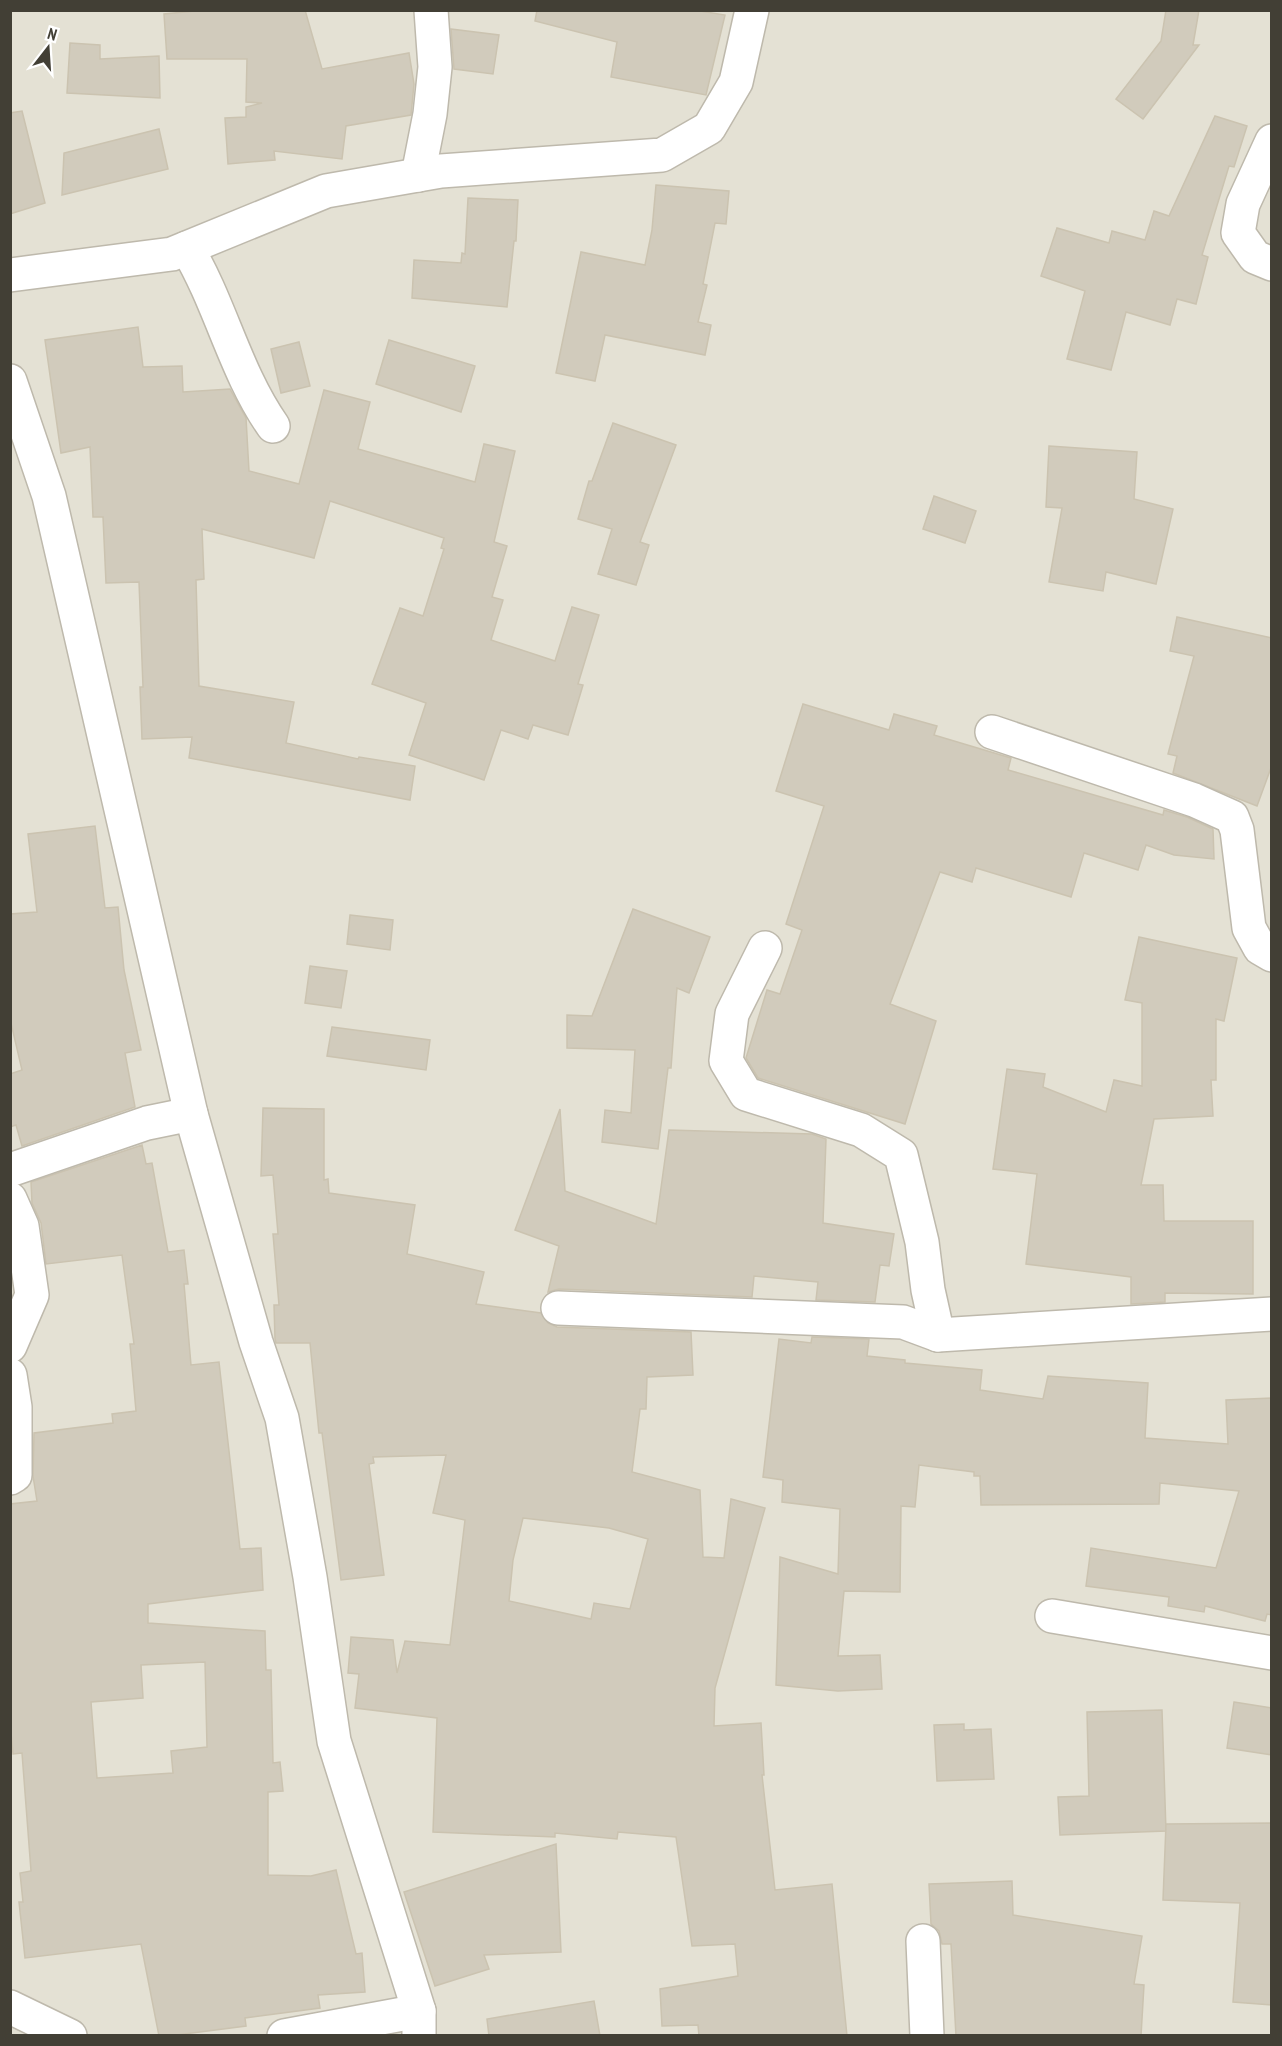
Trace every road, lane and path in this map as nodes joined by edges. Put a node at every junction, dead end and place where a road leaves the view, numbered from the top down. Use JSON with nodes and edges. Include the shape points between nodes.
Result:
{"nodes":[{"id":1,"x":431,"y":10,"type":"edge"},
{"id":2,"x":752,"y":10,"type":"edge"},
{"id":3,"x":1272,"y":141,"type":"edge"},
{"id":4,"x":417,"y":175,"type":"junction"},
{"id":5,"x":188,"y":248,"type":"junction"},
{"id":6,"x":1272,"y":264,"type":"edge"},
{"id":7,"x":10,"y":275,"type":"edge"},
{"id":8,"x":10,"y":381,"type":"edge"},
{"id":9,"x":273,"y":426,"type":"dead end"},
{"id":10,"x":992,"y":732,"type":"dead end"},
{"id":11,"x":765,"y":948,"type":"dead end"},
{"id":12,"x":1272,"y":955,"type":"edge"},
{"id":13,"x":192,"y":1113,"type":"junction"},
{"id":14,"x":10,"y":1170,"type":"edge"},
{"id":15,"x":10,"y":1199,"type":"edge"},
{"id":16,"x":558,"y":1308,"type":"dead end"},
{"id":17,"x":1272,"y":1314,"type":"edge"},
{"id":18,"x":938,"y":1335,"type":"junction"},
{"id":19,"x":10,"y":1346,"type":"edge"},
{"id":20,"x":12,"y":1396,"type":"edge"},
{"id":21,"x":10,"y":1478,"type":"edge"},
{"id":22,"x":1052,"y":1616,"type":"dead end"},
{"id":23,"x":1272,"y":1653,"type":"edge"},
{"id":24,"x":923,"y":1941,"type":"dead end"},
{"id":25,"x":10,"y":2007,"type":"edge"},
{"id":26,"x":419,"y":2023,"type":"edge"},
{"id":27,"x":70,"y":2036,"type":"edge"},
{"id":28,"x":284,"y":2036,"type":"edge"},
{"id":29,"x":927,"y":2036,"type":"edge"}],
"edges":[{"from":1,"to":4,"type":"street","via":[[435,67]]},
{"from":2,"to":4,"type":"street","via":[[736,82],[709,129],[662,155]]},
{"from":3,"to":6,"type":"street","via":[[1243,204],[1238,233],[1255,257]]},
{"from":4,"to":5,"type":"street","via":[[326,191]]},
{"from":5,"to":7,"type":"street","via":[[172,254]]},
{"from":5,"to":9,"type":"street","via":[[206,281],[232,351],[259,407]]},
{"from":8,"to":13,"type":"street","via":[[49,496]]},
{"from":10,"to":12,"type":"street","via":[[1202,803],[1232,817],[1250,928],[1260,948]]},
{"from":11,"to":18,"type":"street","via":[[732,1014],[726,1061],[746,1094],[861,1130],[902,1155]]},
{"from":13,"to":14,"type":"street","via":[[147,1123]]},
{"from":13,"to":26,"type":"street","via":[[282,1418],[334,1741]]},
{"from":15,"to":19,"type":"street","via":[[22,1226],[32,1295]]},
{"from":16,"to":18,"type":"street","via":[[903,1322]]},
{"from":17,"to":18,"type":"street"},
{"from":20,"to":21,"type":"street","via":[[15,1476]]},
{"from":22,"to":23,"type":"street"},
{"from":24,"to":29,"type":"street"},
{"from":25,"to":27,"type":"street"},
{"from":26,"to":28,"type":"street"}]}
